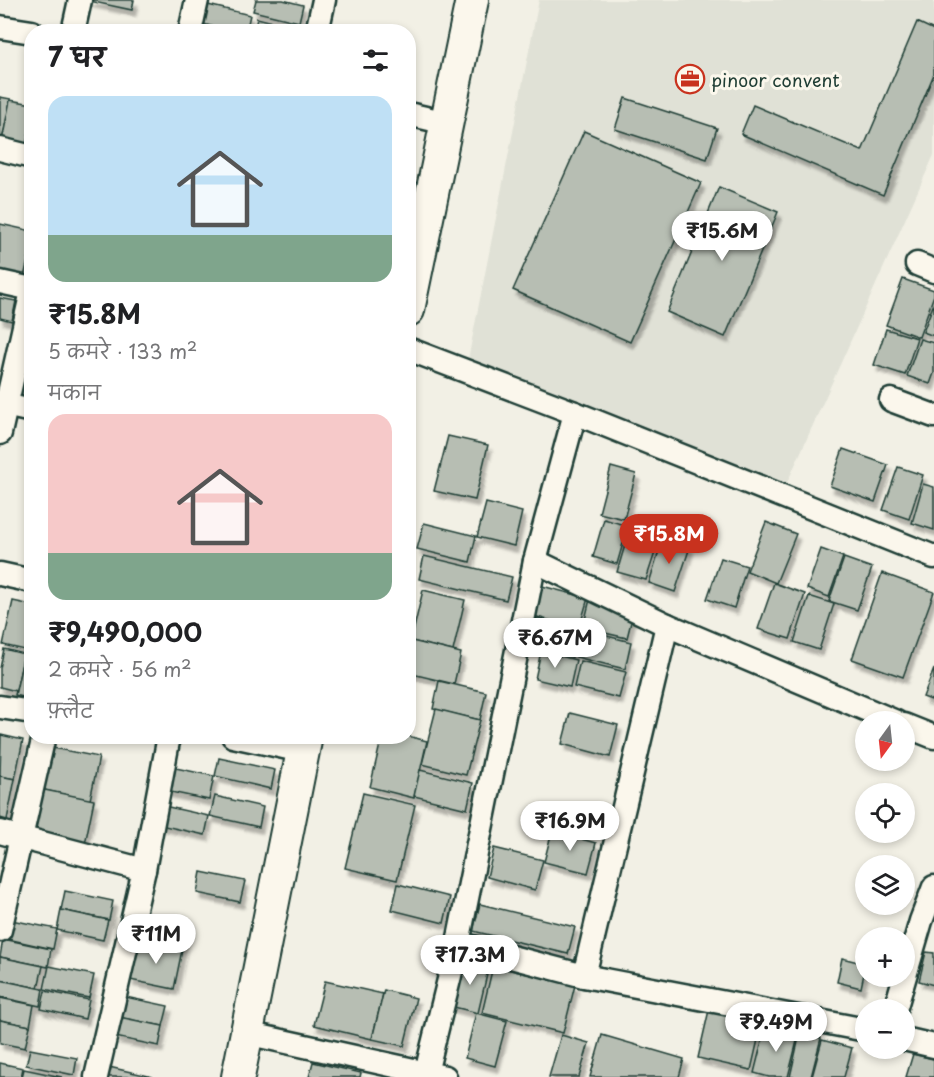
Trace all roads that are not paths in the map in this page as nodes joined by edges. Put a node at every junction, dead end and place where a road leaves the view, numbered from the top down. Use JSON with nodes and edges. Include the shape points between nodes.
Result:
{"nodes":[{"id":1,"x":80,"y":0,"type":"edge"},
{"id":2,"x":197,"y":0,"type":"edge"},
{"id":3,"x":324,"y":0,"type":"edge"},
{"id":4,"x":472,"y":0,"type":"edge"},
{"id":5,"x":75,"y":24,"type":"edge"},
{"id":6,"x":192,"y":24,"type":"edge"},
{"id":7,"x":319,"y":24,"type":"edge"},
{"id":8,"x":0,"y":27,"type":"edge"},
{"id":9,"x":24,"y":31,"type":"edge"},
{"id":10,"x":416,"y":116,"type":"edge"},
{"id":11,"x":447,"y":123,"type":"junction"},
{"id":12,"x":0,"y":149,"type":"edge"},
{"id":13,"x":24,"y":155,"type":"edge"},
{"id":14,"x":416,"y":246,"type":"edge"},
{"id":15,"x":0,"y":282,"type":"edge"},
{"id":16,"x":24,"y":288,"type":"edge"},
{"id":17,"x":24,"y":324,"type":"edge"},
{"id":18,"x":416,"y":352,"type":"edge"},
{"id":19,"x":891,"y":400,"type":"dead end"},
{"id":20,"x":5,"y":405,"type":"junction"},
{"id":21,"x":24,"y":409,"type":"edge"},
{"id":22,"x":575,"y":413,"type":"junction"},
{"id":23,"x":934,"y":417,"type":"edge"},
{"id":24,"x":0,"y":433,"type":"edge"},
{"id":25,"x":934,"y":557,"type":"edge"},
{"id":26,"x":535,"y":561,"type":"junction"},
{"id":27,"x":0,"y":574,"type":"edge"},
{"id":28,"x":24,"y":579,"type":"edge"},
{"id":29,"x":667,"y":624,"type":"junction"},
{"id":30,"x":0,"y":707,"type":"edge"},
{"id":31,"x":24,"y":711,"type":"edge"},
{"id":32,"x":870,"y":711,"type":"edge"},
{"id":33,"x":915,"y":729,"type":"edge"},
{"id":34,"x":934,"y":737,"type":"edge"},
{"id":35,"x":42,"y":744,"type":"edge"},
{"id":36,"x":165,"y":744,"type":"edge"},
{"id":37,"x":304,"y":744,"type":"edge"},
{"id":38,"x":0,"y":832,"type":"edge"},
{"id":39,"x":22,"y":838,"type":"junction"},
{"id":40,"x":144,"y":870,"type":"junction"},
{"id":41,"x":934,"y":887,"type":"edge"},
{"id":42,"x":0,"y":930,"type":"edge"},
{"id":43,"x":458,"y":943,"type":"junction"},
{"id":44,"x":584,"y":976,"type":"junction"},
{"id":45,"x":898,"y":999,"type":"edge"},
{"id":46,"x":855,"y":1028,"type":"edge"},
{"id":47,"x":246,"y":1033,"type":"junction"},
{"id":48,"x":915,"y":1042,"type":"edge"},
{"id":49,"x":934,"y":1046,"type":"edge"},
{"id":50,"x":432,"y":1076,"type":"edge"},
{"id":51,"x":96,"y":1077,"type":"edge"},
{"id":52,"x":238,"y":1077,"type":"edge"}],
"edges":[{"from":1,"to":5,"type":"street"},
{"from":2,"to":6,"type":"street"},
{"from":3,"to":7,"type":"street"},
{"from":4,"to":11,"type":"street"},
{"from":8,"to":9,"type":"street"},
{"from":10,"to":11,"type":"street"},
{"from":11,"to":14,"type":"street"},
{"from":12,"to":13,"type":"street"},
{"from":15,"to":16,"type":"street"},
{"from":17,"to":20,"type":"street"},
{"from":18,"to":22,"type":"street"},
{"from":19,"to":23,"type":"street"},
{"from":20,"to":21,"type":"street"},
{"from":20,"to":24,"type":"street"},
{"from":22,"to":25,"type":"street"},
{"from":22,"to":26,"type":"street"},
{"from":26,"to":29,"type":"street"},
{"from":26,"to":43,"type":"street"},
{"from":27,"to":28,"type":"street"},
{"from":29,"to":32,"type":"street"},
{"from":29,"to":44,"type":"street"},
{"from":30,"to":31,"type":"street"},
{"from":33,"to":34,"type":"street"},
{"from":35,"to":39,"type":"street"},
{"from":36,"to":40,"type":"street"},
{"from":37,"to":47,"type":"street"},
{"from":38,"to":39,"type":"street"},
{"from":39,"to":40,"type":"street"},
{"from":39,"to":42,"type":"street"},
{"from":40,"to":51,"type":"street"},
{"from":41,"to":45,"type":"street"},
{"from":43,"to":44,"type":"street"},
{"from":43,"to":50,"type":"street"},
{"from":44,"to":46,"type":"street"},
{"from":47,"to":50,"type":"street"},
{"from":47,"to":52,"type":"street"},
{"from":48,"to":49,"type":"street"}]}
